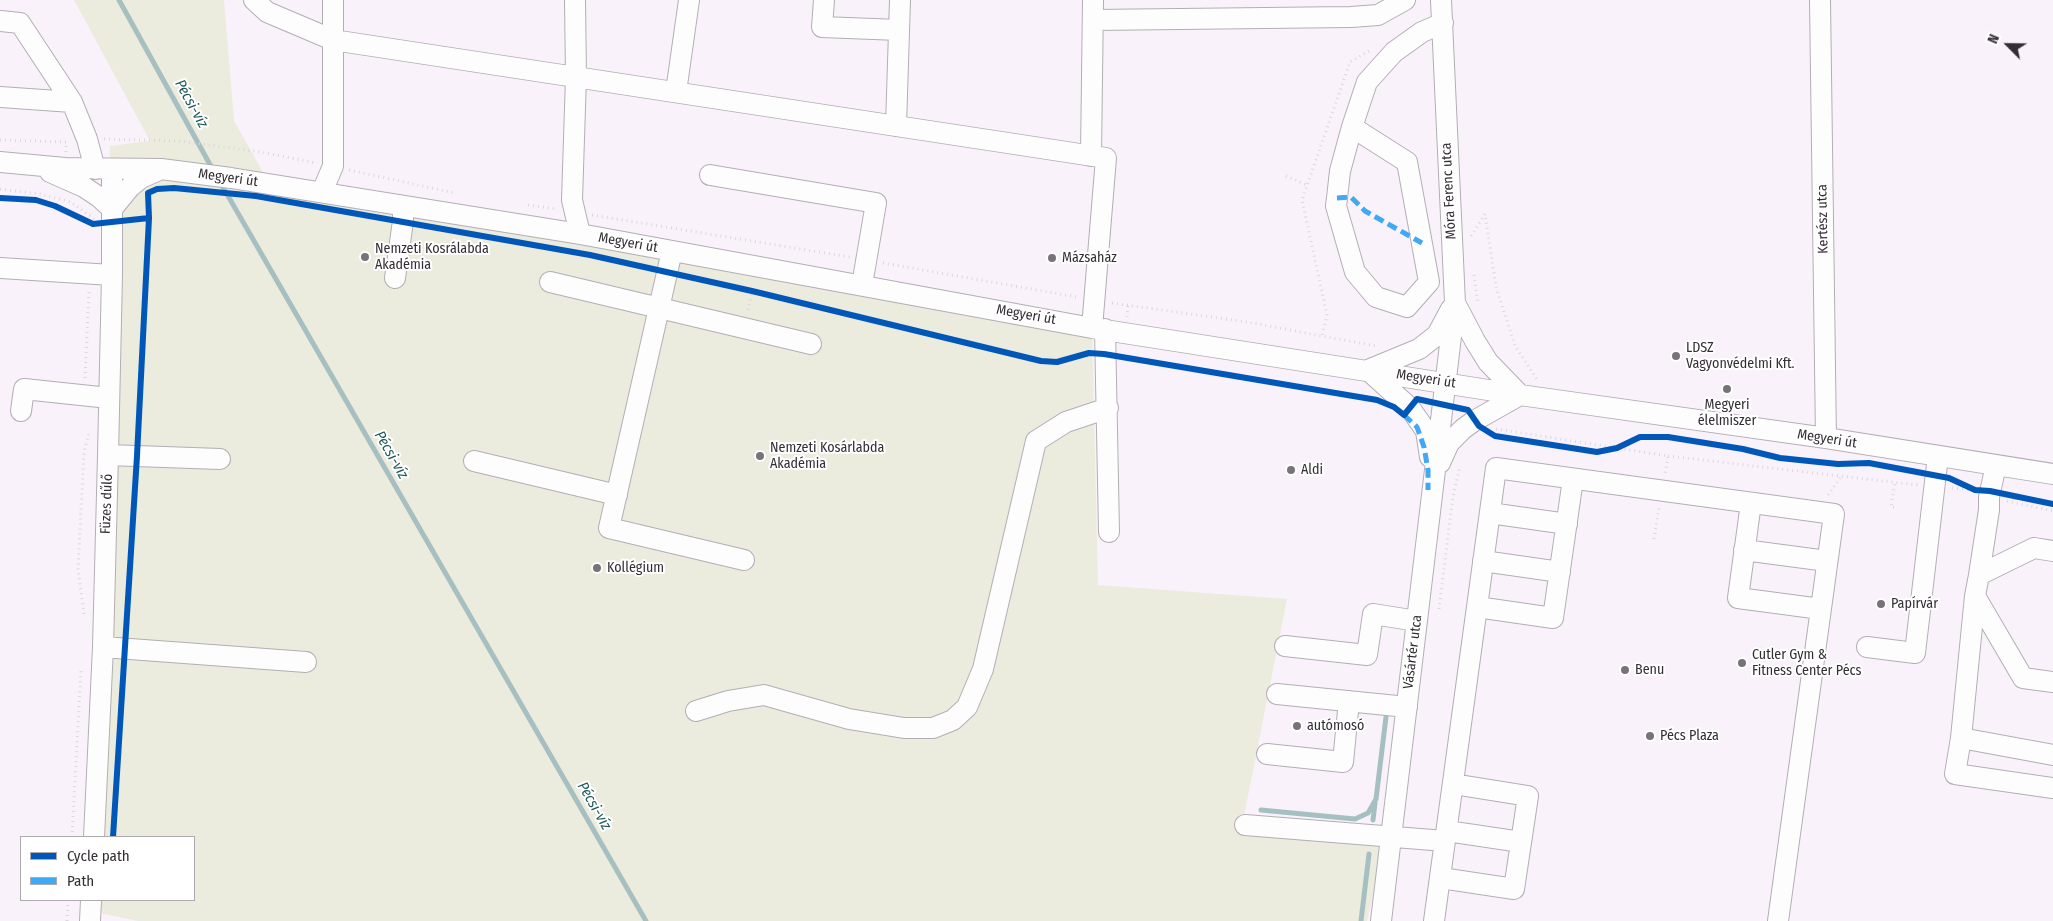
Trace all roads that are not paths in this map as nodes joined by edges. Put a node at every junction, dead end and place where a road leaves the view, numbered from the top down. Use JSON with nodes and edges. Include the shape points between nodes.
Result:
{"nodes":[{"id":1,"x":254,"y":0,"type":"edge"},
{"id":2,"x":333,"y":0,"type":"edge"},
{"id":3,"x":575,"y":0,"type":"edge"},
{"id":4,"x":689,"y":0,"type":"edge"},
{"id":5,"x":824,"y":0,"type":"edge"},
{"id":6,"x":900,"y":0,"type":"edge"},
{"id":7,"x":1093,"y":0,"type":"edge"},
{"id":8,"x":1405,"y":0,"type":"edge"},
{"id":9,"x":1441,"y":0,"type":"edge"},
{"id":10,"x":1820,"y":0,"type":"edge"},
{"id":11,"x":1093,"y":20,"type":"junction"},
{"id":12,"x":0,"y":21,"type":"edge"},
{"id":13,"x":1442,"y":23,"type":"junction"},
{"id":14,"x":899,"y":30,"type":"junction"},
{"id":15,"x":333,"y":40,"type":"junction"},
{"id":16,"x":576,"y":77,"type":"junction"},
{"id":17,"x":676,"y":92,"type":"junction"},
{"id":18,"x":0,"y":97,"type":"edge"},
{"id":19,"x":72,"y":102,"type":"junction"},
{"id":20,"x":896,"y":126,"type":"junction"},
{"id":21,"x":1352,"y":127,"type":"junction"},
{"id":22,"x":1091,"y":156,"type":"junction"},
{"id":23,"x":0,"y":162,"type":"edge"},
{"id":24,"x":33,"y":166,"type":"junction"},
{"id":25,"x":161,"y":169,"type":"junction"},
{"id":26,"x":103,"y":170,"type":"junction"},
{"id":27,"x":710,"y":175,"type":"dead end"},
{"id":28,"x":322,"y":192,"type":"junction"},
{"id":29,"x":402,"y":206,"type":"junction"},
{"id":30,"x":102,"y":218,"type":"junction"},
{"id":31,"x":580,"y":234,"type":"junction"},
{"id":32,"x":672,"y":251,"type":"junction"},
{"id":33,"x":0,"y":268,"type":"edge"},
{"id":34,"x":112,"y":275,"type":"junction"},
{"id":35,"x":395,"y":278,"type":"dead end"},
{"id":36,"x":550,"y":282,"type":"dead end"},
{"id":37,"x":862,"y":285,"type":"junction"},
{"id":38,"x":1455,"y":303,"type":"junction"},
{"id":39,"x":659,"y":308,"type":"junction"},
{"id":40,"x":1098,"y":328,"type":"junction"},
{"id":41,"x":812,"y":344,"type":"dead end"},
{"id":42,"x":1368,"y":370,"type":"junction"},
{"id":43,"x":1446,"y":382,"type":"junction"},
{"id":44,"x":1520,"y":395,"type":"junction"},
{"id":45,"x":109,"y":398,"type":"junction"},
{"id":46,"x":1108,"y":408,"type":"junction"},
{"id":47,"x":20,"y":411,"type":"dead end"},
{"id":48,"x":1826,"y":438,"type":"junction"},
{"id":49,"x":108,"y":455,"type":"junction"},
{"id":50,"x":220,"y":459,"type":"dead end"},
{"id":51,"x":474,"y":462,"type":"dead end"},
{"id":52,"x":1996,"y":465,"type":"junction"},
{"id":53,"x":1936,"y":473,"type":"junction"},
{"id":54,"x":2053,"y":474,"type":"edge"},
{"id":55,"x":1434,"y":476,"type":"junction"},
{"id":56,"x":1573,"y":479,"type":"junction"},
{"id":57,"x":617,"y":495,"type":"junction"},
{"id":58,"x":1751,"y":503,"type":"junction"},
{"id":59,"x":1490,"y":513,"type":"junction"},
{"id":60,"x":1567,"y":524,"type":"junction"},
{"id":61,"x":1109,"y":532,"type":"dead end"},
{"id":62,"x":1744,"y":550,"type":"junction"},
{"id":63,"x":2053,"y":551,"type":"edge"},
{"id":64,"x":744,"y":560,"type":"dead end"},
{"id":65,"x":1483,"y":561,"type":"junction"},
{"id":66,"x":1827,"y":561,"type":"junction"},
{"id":67,"x":1560,"y":572,"type":"junction"},
{"id":68,"x":1980,"y":575,"type":"junction"},
{"id":69,"x":1975,"y":596,"type":"junction"},
{"id":70,"x":1477,"y":607,"type":"junction"},
{"id":71,"x":1821,"y":609,"type":"junction"},
{"id":72,"x":1417,"y":620,"type":"junction"},
{"id":73,"x":1285,"y":646,"type":"dead end"},
{"id":74,"x":103,"y":647,"type":"junction"},
{"id":75,"x":1866,"y":647,"type":"dead end"},
{"id":76,"x":306,"y":662,"type":"dead end"},
{"id":77,"x":2053,"y":682,"type":"edge"},
{"id":78,"x":1277,"y":694,"type":"dead end"},
{"id":79,"x":1350,"y":701,"type":"junction"},
{"id":80,"x":1407,"y":708,"type":"junction"},
{"id":81,"x":696,"y":711,"type":"dead end"},
{"id":82,"x":1961,"y":738,"type":"junction"},
{"id":83,"x":1267,"y":754,"type":"dead end"},
{"id":84,"x":2053,"y":755,"type":"edge"},
{"id":85,"x":1453,"y":784,"type":"junction"},
{"id":86,"x":2053,"y":788,"type":"edge"},
{"id":87,"x":1245,"y":825,"type":"dead end"},
{"id":88,"x":94,"y":836,"type":"edge"},
{"id":89,"x":1392,"y":836,"type":"junction"},
{"id":90,"x":1446,"y":836,"type":"junction"},
{"id":91,"x":1521,"y":842,"type":"junction"},
{"id":92,"x":1441,"y":878,"type":"junction"},
{"id":93,"x":91,"y":901,"type":"edge"},
{"id":94,"x":90,"y":921,"type":"edge"},
{"id":95,"x":1381,"y":921,"type":"edge"},
{"id":96,"x":1434,"y":921,"type":"edge"},
{"id":97,"x":1778,"y":921,"type":"edge"}],
"edges":[{"from":1,"to":15,"type":"street","via":[[266,12]]},
{"from":2,"to":15,"type":"street"},
{"from":3,"to":16,"type":"street"},
{"from":4,"to":17,"type":"street"},
{"from":5,"to":14,"type":"street","via":[[822,27]]},
{"from":6,"to":14,"type":"street"},
{"from":7,"to":11,"type":"street"},
{"from":8,"to":11,"type":"street","via":[[1378,15],[1351,17]]},
{"from":9,"to":13,"type":"street","name":"Móra Ferenc utca"},
{"from":10,"to":48,"type":"street","name":"Kertész utca"},
{"from":11,"to":22,"type":"street"},
{"from":12,"to":19,"type":"street","name":"Füzes dűlő","via":[[20,23]]},
{"from":13,"to":21,"type":"street","via":[[1422,32],[1394,52],[1367,82]]},
{"from":13,"to":38,"type":"street","name":"Móra Ferenc utca"},
{"from":14,"to":20,"type":"street"},
{"from":15,"to":16,"type":"street"},
{"from":15,"to":28,"type":"street","via":[[333,166]]},
{"from":16,"to":17,"type":"street"},
{"from":16,"to":31,"type":"street","via":[[572,200]]},
{"from":17,"to":20,"type":"street"},
{"from":18,"to":19,"type":"street"},
{"from":19,"to":26,"type":"street","name":"Füzes dűlő","via":[[86,139]]},
{"from":20,"to":22,"type":"street"},
{"from":21,"to":21,"type":"street","via":[[1340,171],[1336,206],[1355,272],[1376,297],[1408,307],[1429,282],[1407,162]]},
{"from":22,"to":40,"type":"street","via":[[1106,158],[1095,300]]},
{"from":23,"to":24,"type":"street","name":"Megyeri út"},
{"from":24,"to":26,"type":"street","name":"Megyeri út"},
{"from":24,"to":30,"type":"street","via":[[84,187]]},
{"from":25,"to":26,"type":"street","name":"Megyeri út"},
{"from":25,"to":28,"type":"street","name":"Megyeri út"},
{"from":25,"to":30,"type":"street","via":[[141,178]]},
{"from":26,"to":30,"type":"street","name":"Füzes dűlő"},
{"from":27,"to":37,"type":"street","via":[[876,203]]},
{"from":28,"to":29,"type":"street","name":"Megyeri út"},
{"from":29,"to":31,"type":"street","name":"Megyeri út"},
{"from":29,"to":35,"type":"street"},
{"from":30,"to":34,"type":"street","name":"Füzes dűlő"},
{"from":31,"to":32,"type":"street","name":"Megyeri út"},
{"from":32,"to":37,"type":"street","name":"Megyeri út"},
{"from":32,"to":39,"type":"street"},
{"from":33,"to":34,"type":"street"},
{"from":34,"to":45,"type":"street","name":"Füzes dűlő"},
{"from":36,"to":39,"type":"street"},
{"from":37,"to":40,"type":"street","name":"Megyeri út"},
{"from":38,"to":42,"type":"street","via":[[1437,335],[1419,349]]},
{"from":38,"to":43,"type":"street","name":"Móra Ferenc utca"},
{"from":38,"to":44,"type":"street","via":[[1488,362]]},
{"from":39,"to":41,"type":"street"},
{"from":39,"to":57,"type":"street"},
{"from":40,"to":42,"type":"street","name":"Megyeri út"},
{"from":40,"to":46,"type":"street"},
{"from":42,"to":43,"type":"street","name":"Megyeri út"},
{"from":42,"to":55,"type":"street","via":[[1410,408],[1426,430]]},
{"from":43,"to":44,"type":"street","name":"Megyeri út"},
{"from":43,"to":55,"type":"street","name":"Vásártér utca"},
{"from":44,"to":48,"type":"street","name":"Megyeri út"},
{"from":44,"to":55,"type":"street","via":[[1449,443]]},
{"from":45,"to":47,"type":"street","via":[[24,389]]},
{"from":45,"to":49,"type":"street","name":"Füzes dűlő"},
{"from":46,"to":61,"type":"street"},
{"from":46,"to":81,"type":"street","via":[[1066,422],[1036,441],[983,669],[967,706],[953,720],[933,728],[904,728],[849,719],[764,695]]},
{"from":48,"to":53,"type":"street","name":"Megyeri út"},
{"from":49,"to":50,"type":"street"},
{"from":49,"to":74,"type":"street","name":"Füzes dűlő"},
{"from":51,"to":57,"type":"street"},
{"from":52,"to":53,"type":"street","name":"Megyeri út"},
{"from":52,"to":54,"type":"street","name":"Megyeri út"},
{"from":52,"to":68,"type":"street","via":[[1985,493],[1989,510]]},
{"from":53,"to":75,"type":"street","via":[[1914,653]]},
{"from":55,"to":72,"type":"street","name":"Vásártér utca"},
{"from":56,"to":58,"type":"street"},
{"from":56,"to":59,"type":"street","via":[[1496,468]]},
{"from":56,"to":60,"type":"street"},
{"from":57,"to":64,"type":"street","via":[[609,528]]},
{"from":58,"to":62,"type":"street"},
{"from":58,"to":66,"type":"street","via":[[1834,514]]},
{"from":59,"to":60,"type":"street"},
{"from":59,"to":65,"type":"street"},
{"from":60,"to":67,"type":"street"},
{"from":62,"to":66,"type":"street"},
{"from":62,"to":71,"type":"street","via":[[1738,598]]},
{"from":63,"to":68,"type":"street","via":[[2034,548]]},
{"from":65,"to":67,"type":"street"},
{"from":65,"to":70,"type":"street"},
{"from":66,"to":71,"type":"street"},
{"from":67,"to":70,"type":"street","via":[[1553,618]]},
{"from":68,"to":69,"type":"street"},
{"from":69,"to":77,"type":"street","via":[[2023,678]]},
{"from":69,"to":82,"type":"street"},
{"from":70,"to":85,"type":"street"},
{"from":71,"to":97,"type":"street"},
{"from":72,"to":73,"type":"street","via":[[1373,614],[1367,655]]},
{"from":72,"to":80,"type":"street","name":"Vásártér utca"},
{"from":74,"to":76,"type":"street"},
{"from":74,"to":88,"type":"street","name":"Füzes dűlő"},
{"from":78,"to":79,"type":"street"},
{"from":79,"to":80,"type":"street"},
{"from":79,"to":83,"type":"street","via":[[1343,762]]},
{"from":80,"to":89,"type":"street","name":"Vásártér utca"},
{"from":82,"to":84,"type":"street"},
{"from":82,"to":86,"type":"street","via":[[1955,774]]},
{"from":85,"to":90,"type":"street"},
{"from":85,"to":91,"type":"street","via":[[1528,796]]},
{"from":87,"to":89,"type":"street"},
{"from":89,"to":90,"type":"street"},
{"from":89,"to":95,"type":"street","name":"Vásártér utca"},
{"from":90,"to":91,"type":"street"},
{"from":90,"to":92,"type":"street"},
{"from":91,"to":92,"type":"street","via":[[1514,889]]},
{"from":92,"to":96,"type":"street"},
{"from":93,"to":94,"type":"street"}]}
